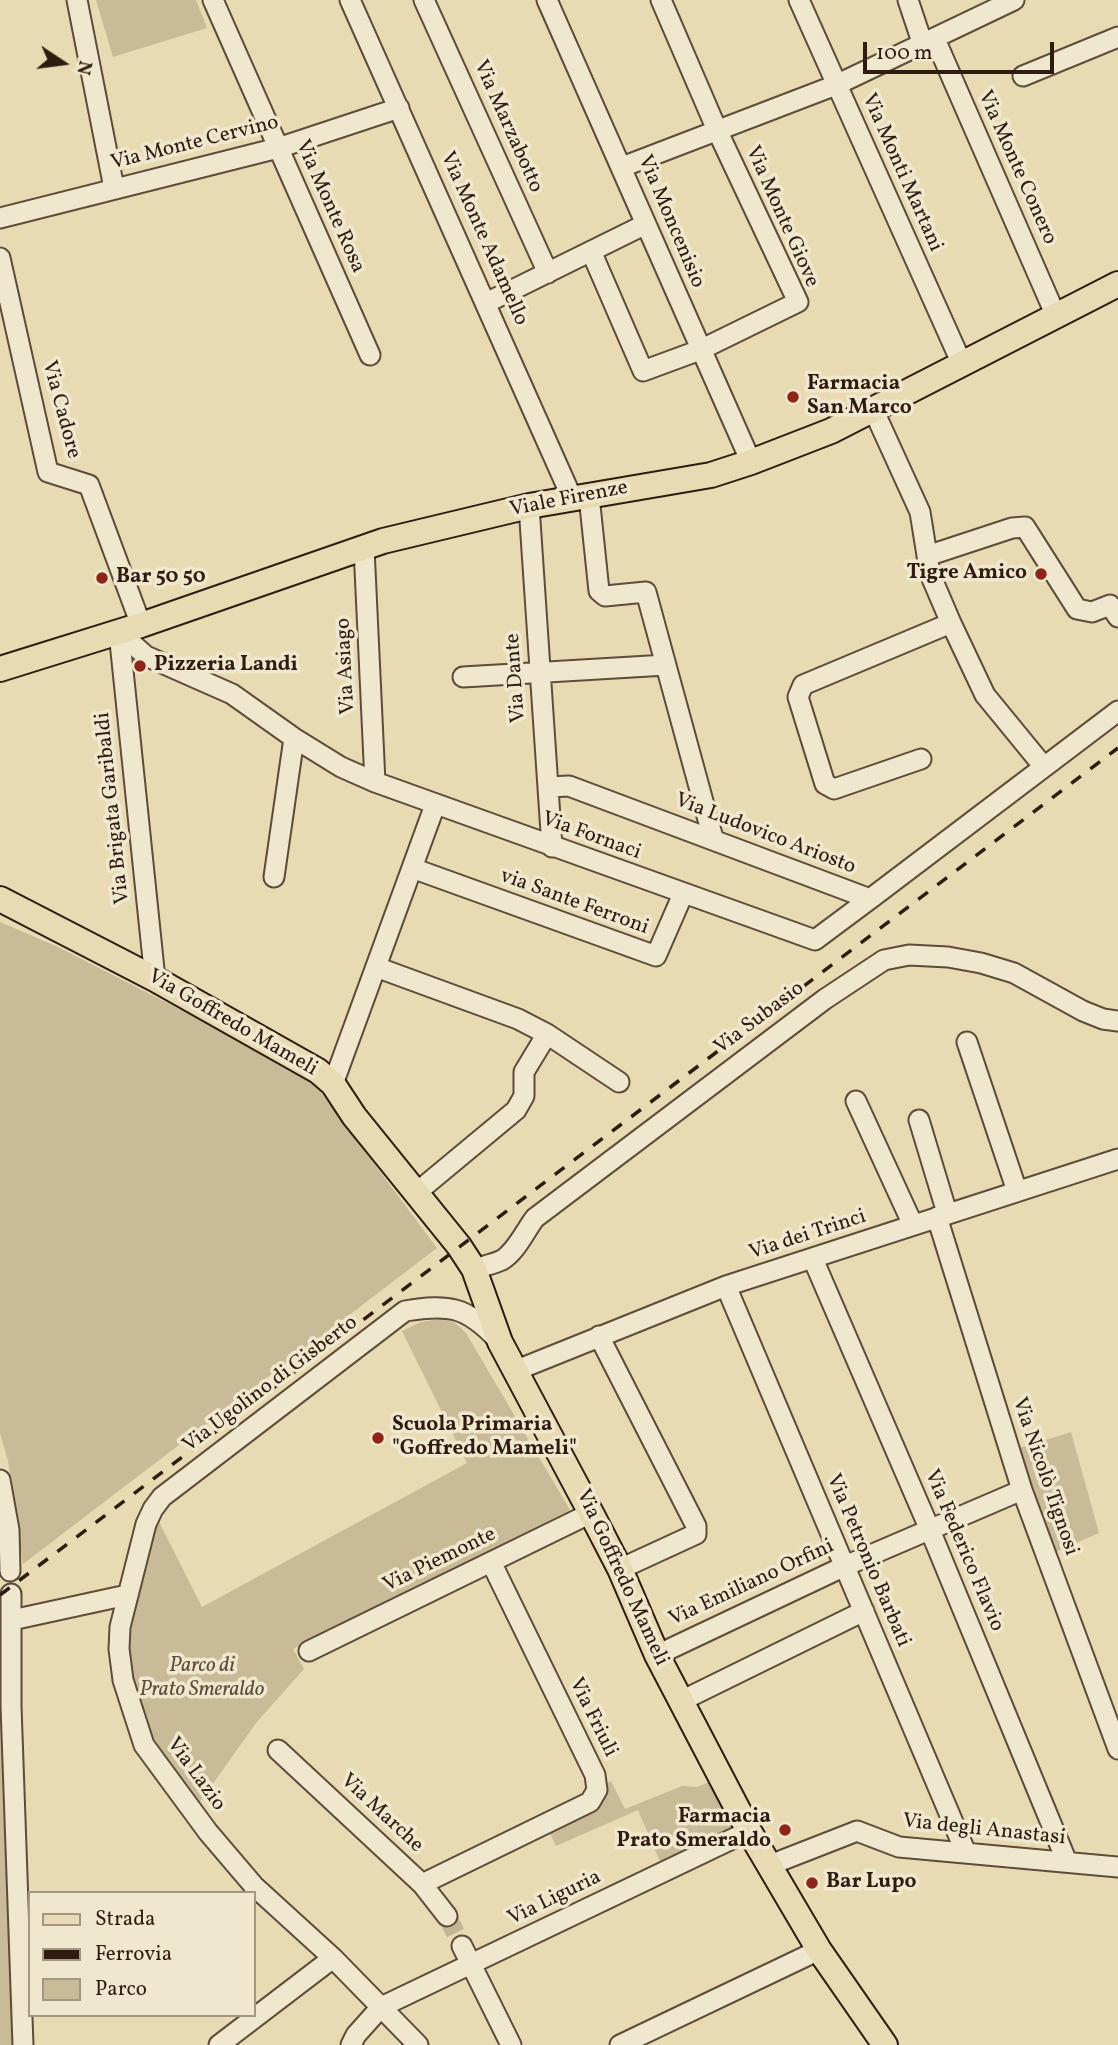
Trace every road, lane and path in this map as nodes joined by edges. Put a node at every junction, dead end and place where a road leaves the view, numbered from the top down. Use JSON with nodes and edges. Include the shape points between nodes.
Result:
{"nodes":[{"id":1,"x":77,"y":0,"type":"edge"},
{"id":2,"x":213,"y":0,"type":"edge"},
{"id":3,"x":350,"y":0,"type":"edge"},
{"id":4,"x":424,"y":0,"type":"edge"},
{"id":5,"x":547,"y":0,"type":"edge"},
{"id":6,"x":661,"y":0,"type":"edge"},
{"id":7,"x":799,"y":0,"type":"edge"},
{"id":8,"x":908,"y":0,"type":"edge"},
{"id":9,"x":1014,"y":0,"type":"edge"},
{"id":10,"x":1118,"y":37,"type":"edge"},
{"id":11,"x":929,"y":42,"type":"junction"},
{"id":12,"x":1023,"y":76,"type":"dead end"},
{"id":13,"x":836,"y":85,"type":"junction"},
{"id":14,"x":399,"y":108,"type":"junction"},
{"id":15,"x":717,"y":130,"type":"junction"},
{"id":16,"x":278,"y":148,"type":"junction"},
{"id":17,"x":622,"y":167,"type":"junction"},
{"id":18,"x":114,"y":188,"type":"junction"},
{"id":19,"x":0,"y":218,"type":"edge"},
{"id":20,"x":646,"y":224,"type":"junction"},
{"id":21,"x":591,"y":251,"type":"junction"},
{"id":22,"x":0,"y":258,"type":"edge"},
{"id":23,"x":548,"y":272,"type":"junction"},
{"id":24,"x":1117,"y":288,"type":"edge"},
{"id":25,"x":486,"y":303,"type":"junction"},
{"id":26,"x":1056,"y":316,"type":"junction"},
{"id":27,"x":701,"y":350,"type":"junction"},
{"id":28,"x":370,"y":355,"type":"dead end"},
{"id":29,"x":962,"y":364,"type":"junction"},
{"id":30,"x":873,"y":410,"type":"junction"},
{"id":31,"x":751,"y":462,"type":"junction"},
{"id":32,"x":580,"y":497,"type":"junction"},
{"id":33,"x":529,"y":506,"type":"junction"},
{"id":34,"x":363,"y":548,"type":"junction"},
{"id":35,"x":927,"y":556,"type":"junction"},
{"id":36,"x":1118,"y":617,"type":"edge"},
{"id":37,"x":951,"y":624,"type":"junction"},
{"id":38,"x":130,"y":629,"type":"junction"},
{"id":39,"x":666,"y":665,"type":"junction"},
{"id":40,"x":0,"y":669,"type":"edge"},
{"id":41,"x":538,"y":673,"type":"junction"},
{"id":42,"x":463,"y":677,"type":"dead end"},
{"id":43,"x":1118,"y":711,"type":"edge"},
{"id":44,"x":294,"y":737,"type":"junction"},
{"id":45,"x":921,"y":759,"type":"dead end"},
{"id":46,"x":1044,"y":767,"type":"junction"},
{"id":47,"x":375,"y":782,"type":"junction"},
{"id":48,"x":549,"y":787,"type":"junction"},
{"id":49,"x":435,"y":805,"type":"junction"},
{"id":50,"x":713,"y":838,"type":"junction"},
{"id":51,"x":552,"y":847,"type":"junction"},
{"id":52,"x":412,"y":868,"type":"junction"},
{"id":53,"x":274,"y":877,"type":"dead end"},
{"id":54,"x":683,"y":894,"type":"junction"},
{"id":55,"x":0,"y":899,"type":"edge"},
{"id":56,"x":870,"y":899,"type":"junction"},
{"id":57,"x":376,"y":967,"type":"junction"},
{"id":58,"x":155,"y":979,"type":"junction"},
{"id":59,"x":1118,"y":1021,"type":"edge"},
{"id":60,"x":547,"y":1034,"type":"junction"},
{"id":61,"x":967,"y":1042,"type":"dead end"},
{"id":62,"x":619,"y":1082,"type":"dead end"},
{"id":63,"x":333,"y":1084,"type":"junction"},
{"id":64,"x":856,"y":1101,"type":"dead end"},
{"id":65,"x":919,"y":1120,"type":"dead end"},
{"id":66,"x":1117,"y":1162,"type":"edge"},
{"id":67,"x":1017,"y":1191,"type":"junction"},
{"id":68,"x":416,"y":1193,"type":"junction"},
{"id":69,"x":942,"y":1215,"type":"junction"},
{"id":70,"x":913,"y":1225,"type":"junction"},
{"id":71,"x":813,"y":1259,"type":"junction"},
{"id":72,"x":474,"y":1269,"type":"junction"},
{"id":73,"x":726,"y":1286,"type":"junction"},
{"id":74,"x":600,"y":1336,"type":"junction"},
{"id":75,"x":500,"y":1342,"type":"junction"},
{"id":76,"x":517,"y":1370,"type":"junction"},
{"id":77,"x":0,"y":1480,"type":"edge"},
{"id":78,"x":1022,"y":1490,"type":"junction"},
{"id":79,"x":591,"y":1513,"type":"junction"},
{"id":80,"x":930,"y":1530,"type":"junction"},
{"id":81,"x":491,"y":1562,"type":"junction"},
{"id":82,"x":845,"y":1566,"type":"junction"},
{"id":83,"x":620,"y":1569,"type":"junction"},
{"id":84,"x":10,"y":1571,"type":"dead end"},
{"id":85,"x":11,"y":1594,"type":"dead end"},
{"id":86,"x":127,"y":1595,"type":"junction"},
{"id":87,"x":864,"y":1611,"type":"junction"},
{"id":88,"x":12,"y":1620,"type":"junction"},
{"id":89,"x":309,"y":1651,"type":"dead end"},
{"id":90,"x":657,"y":1655,"type":"junction"},
{"id":91,"x":681,"y":1701,"type":"junction"},
{"id":92,"x":1118,"y":1749,"type":"edge"},
{"id":93,"x":278,"y":1750,"type":"dead end"},
{"id":94,"x":749,"y":1831,"type":"junction"},
{"id":95,"x":966,"y":1853,"type":"junction"},
{"id":96,"x":1068,"y":1863,"type":"junction"},
{"id":97,"x":770,"y":1866,"type":"junction"},
{"id":98,"x":1118,"y":1867,"type":"edge"},
{"id":99,"x":422,"y":1884,"type":"junction"},
{"id":100,"x":247,"y":1890,"type":"edge"},
{"id":101,"x":256,"y":1897,"type":"edge"},
{"id":102,"x":447,"y":1916,"type":"tunnel mouth"},
{"id":103,"x":462,"y":1946,"type":"tunnel mouth"},
{"id":104,"x":819,"y":1950,"type":"junction"},
{"id":105,"x":333,"y":1958,"type":"junction"},
{"id":106,"x":471,"y":1964,"type":"junction"},
{"id":107,"x":26,"y":2004,"type":"edge"},
{"id":108,"x":381,"y":2007,"type":"junction"},
{"id":109,"x":256,"y":2017,"type":"edge"},
{"id":110,"x":256,"y":2017,"type":"edge"},
{"id":111,"x":23,"y":2045,"type":"edge"},
{"id":112,"x":219,"y":2045,"type":"edge"},
{"id":113,"x":351,"y":2045,"type":"edge"},
{"id":114,"x":418,"y":2045,"type":"edge"},
{"id":115,"x":511,"y":2045,"type":"edge"},
{"id":116,"x":620,"y":2045,"type":"edge"},
{"id":117,"x":885,"y":2045,"type":"edge"}],
"edges":[{"from":1,"to":18,"type":"street"},
{"from":2,"to":16,"type":"street","name":"Via Monte Rosa"},
{"from":3,"to":14,"type":"street","name":"Via Monte Adamello"},
{"from":4,"to":23,"type":"street","name":"Via Marzabotto"},
{"from":5,"to":17,"type":"street","name":"Via Moncenisio"},
{"from":6,"to":15,"type":"street","name":"Via Monte Giove"},
{"from":7,"to":13,"type":"street","name":"Via Monti Martani"},
{"from":8,"to":11,"type":"street","name":"Via Monte Conero"},
{"from":9,"to":11,"type":"street","name":"Via Monte Giove"},
{"from":10,"to":12,"type":"street"},
{"from":11,"to":13,"type":"street","name":"Via Monte Giove"},
{"from":11,"to":26,"type":"street","name":"Via Monte Conero"},
{"from":13,"to":15,"type":"street","name":"Via Monte Giove"},
{"from":13,"to":29,"type":"street","name":"Via Monti Martani"},
{"from":14,"to":16,"type":"street","name":"Via Monte Cervino"},
{"from":14,"to":25,"type":"street","name":"Via Monte Adamello"},
{"from":15,"to":17,"type":"street","name":"Via Monte Giove"},
{"from":15,"to":27,"type":"street","name":"Via Monte Giove","via":[[797,302]]},
{"from":16,"to":18,"type":"street","name":"Via Monte Cervino"},
{"from":16,"to":28,"type":"street","name":"Via Monte Rosa"},
{"from":17,"to":20,"type":"street","name":"Via Moncenisio"},
{"from":18,"to":19,"type":"street","name":"Via Monte Cervino"},
{"from":20,"to":21,"type":"street"},
{"from":20,"to":27,"type":"street","name":"Via Moncenisio"},
{"from":21,"to":23,"type":"street"},
{"from":21,"to":27,"type":"street","via":[[643,371]]},
{"from":22,"to":38,"type":"street","name":"Via Cadore","via":[[48,471],[89,485]]},
{"from":23,"to":25,"type":"street"},
{"from":24,"to":26,"type":"main road","name":"Viale Firenze"},
{"from":25,"to":32,"type":"street","name":"Via Monte Adamello"},
{"from":26,"to":29,"type":"main road","name":"Viale Firenze"},
{"from":27,"to":31,"type":"street","name":"Via Moncenisio"},
{"from":29,"to":30,"type":"main road","name":"Viale Firenze"},
{"from":30,"to":31,"type":"main road","name":"Viale Firenze"},
{"from":30,"to":35,"type":"street","via":[[920,512]]},
{"from":31,"to":32,"type":"main road","name":"Viale Firenze","via":[[711,475]]},
{"from":32,"to":33,"type":"main road","name":"Viale Firenze"},
{"from":32,"to":39,"type":"street","name":"Via Monte Adamello","via":[[599,591],[605,596],[646,592]]},
{"from":33,"to":34,"type":"main road","name":"Viale Firenze"},
{"from":33,"to":41,"type":"street","name":"Via Dante"},
{"from":34,"to":38,"type":"main road","name":"Viale Firenze"},
{"from":34,"to":47,"type":"street","name":"Via Asiago"},
{"from":35,"to":36,"type":"street","via":[[1025,527],[1077,609],[1092,611],[1110,605]]},
{"from":35,"to":37,"type":"street"},
{"from":37,"to":45,"type":"street","via":[[803,685],[798,697],[825,784],[834,789]]},
{"from":37,"to":46,"type":"street","via":[[985,695]]},
{"from":38,"to":40,"type":"main road","name":"Viale Firenze"},
{"from":38,"to":44,"type":"street","name":"Via Fornaci","via":[[146,656],[232,694]]},
{"from":38,"to":58,"type":"street","name":"Via Brigata Garibaldi"},
{"from":39,"to":41,"type":"street"},
{"from":39,"to":50,"type":"street"},
{"from":41,"to":42,"type":"street"},
{"from":41,"to":48,"type":"street","name":"Via Dante"},
{"from":43,"to":46,"type":"street","name":"Via Ludovico Ariosto"},
{"from":44,"to":47,"type":"street","name":"Via Fornaci"},
{"from":44,"to":53,"type":"street"},
{"from":46,"to":56,"type":"street","name":"Via Ludovico Ariosto"},
{"from":47,"to":49,"type":"street","name":"Via Fornaci"},
{"from":48,"to":50,"type":"street","name":"Via Ludovico Ariosto","via":[[569,786]]},
{"from":48,"to":51,"type":"street","name":"Via Dante"},
{"from":49,"to":51,"type":"street","name":"Via Fornaci"},
{"from":49,"to":52,"type":"street"},
{"from":50,"to":56,"type":"street","name":"Via Ludovico Ariosto"},
{"from":51,"to":54,"type":"street","name":"Via Fornaci"},
{"from":52,"to":54,"type":"street","name":"via Sante Ferroni","via":[[656,957]]},
{"from":52,"to":57,"type":"street"},
{"from":54,"to":56,"type":"street","name":"Via Fornaci","via":[[816,940]]},
{"from":55,"to":58,"type":"main road","name":"Via Goffredo Mameli"},
{"from":57,"to":60,"type":"street"},
{"from":57,"to":63,"type":"street"},
{"from":58,"to":63,"type":"main road","name":"Via Goffredo Mameli","via":[[318,1071]]},
{"from":59,"to":72,"type":"street","name":"Via Subasio","via":[[1103,1019],[1014,973],[981,963],[909,955],[884,960],[825,999],[535,1218],[502,1260]]},
{"from":60,"to":62,"type":"street"},
{"from":60,"to":68,"type":"street","via":[[524,1072],[524,1096],[516,1110]]},
{"from":61,"to":67,"type":"street"},
{"from":63,"to":68,"type":"main road","name":"Via Goffredo Mameli"},
{"from":64,"to":70,"type":"street"},
{"from":65,"to":69,"type":"street","name":"Via Nicolò Tignosi"},
{"from":66,"to":67,"type":"street","name":"Via dei Trinci"},
{"from":67,"to":69,"type":"street","name":"Via dei Trinci"},
{"from":68,"to":72,"type":"main road","name":"Via Goffredo Mameli"},
{"from":69,"to":70,"type":"street","name":"Via dei Trinci"},
{"from":69,"to":78,"type":"street","name":"Via Nicolò Tignosi"},
{"from":70,"to":71,"type":"street","name":"Via dei Trinci"},
{"from":71,"to":73,"type":"street","name":"Via dei Trinci"},
{"from":71,"to":80,"type":"street","name":"Via Federico Flavio"},
{"from":72,"to":75,"type":"main road","name":"Via Goffredo Mameli"},
{"from":73,"to":74,"type":"street","name":"Via dei Trinci"},
{"from":73,"to":82,"type":"street","name":"Via Petronio Barbati"},
{"from":74,"to":76,"type":"street","name":"Via dei Trinci"},
{"from":74,"to":83,"type":"street","via":[[697,1531]]},
{"from":75,"to":76,"type":"main road","name":"Via Goffredo Mameli"},
{"from":75,"to":86,"type":"street","name":"Via Ugolino di Gisberto","via":[[463,1311],[445,1307],[405,1311],[162,1497],[146,1524]]},
{"from":76,"to":79,"type":"main road","name":"Via Goffredo Mameli"},
{"from":77,"to":84,"type":"street"},
{"from":78,"to":80,"type":"street","name":"Via Emiliano Orfini"},
{"from":78,"to":92,"type":"street","name":"Via Nicolò Tignosi"},
{"from":79,"to":81,"type":"street","name":"Via Piemonte"},
{"from":79,"to":83,"type":"main road","name":"Via Goffredo Mameli"},
{"from":80,"to":82,"type":"street","name":"Via Emiliano Orfini"},
{"from":80,"to":96,"type":"street","name":"Via Federico Flavio"},
{"from":81,"to":89,"type":"street","name":"Via Piemonte"},
{"from":81,"to":99,"type":"street","name":"Via Friuli","via":[[595,1775],[597,1790],[590,1802]]},
{"from":82,"to":87,"type":"street","name":"Via Petronio Barbati"},
{"from":82,"to":90,"type":"street","name":"Via Emiliano Orfini"},
{"from":83,"to":90,"type":"main road","name":"Via Goffredo Mameli"},
{"from":85,"to":88,"type":"street"},
{"from":86,"to":88,"type":"street"},
{"from":86,"to":100,"type":"street","name":"Via Lazio","via":[[119,1649],[123,1680],[144,1745]]},
{"from":87,"to":91,"type":"street"},
{"from":87,"to":95,"type":"street","name":"Via Petronio Barbati"},
{"from":88,"to":107,"type":"street","via":[[11,1706]]},
{"from":90,"to":91,"type":"main road","name":"Via Goffredo Mameli"},
{"from":91,"to":94,"type":"main road","name":"Via Goffredo Mameli"},
{"from":93,"to":99,"type":"street","name":"Via Marche"},
{"from":94,"to":97,"type":"main road","name":"Via Goffredo Mameli"},
{"from":94,"to":106,"type":"street","name":"Via Liguria"},
{"from":95,"to":96,"type":"street","name":"Via degli Anastasi"},
{"from":95,"to":97,"type":"street","name":"Via degli Anastasi","via":[[900,1847],[857,1831]]},
{"from":96,"to":98,"type":"street","name":"Via degli Anastasi"},
{"from":97,"to":104,"type":"main road","name":"Via Goffredo Mameli"},
{"from":99,"to":102,"type":"street","name":"Via Marche"},
{"from":101,"to":105,"type":"street","name":"Via Lazio"},
{"from":103,"to":106,"type":"street"},
{"from":104,"to":116,"type":"street"},
{"from":104,"to":117,"type":"main road","name":"Via Goffredo Mameli"},
{"from":105,"to":108,"type":"street","name":"Via Lazio"},
{"from":105,"to":110,"type":"street"},
{"from":106,"to":108,"type":"street","name":"Via Liguria"},
{"from":106,"to":115,"type":"street"},
{"from":107,"to":111,"type":"street"},
{"from":108,"to":113,"type":"street"},
{"from":108,"to":114,"type":"street","name":"Via Lazio"},
{"from":109,"to":112,"type":"street"}]}
